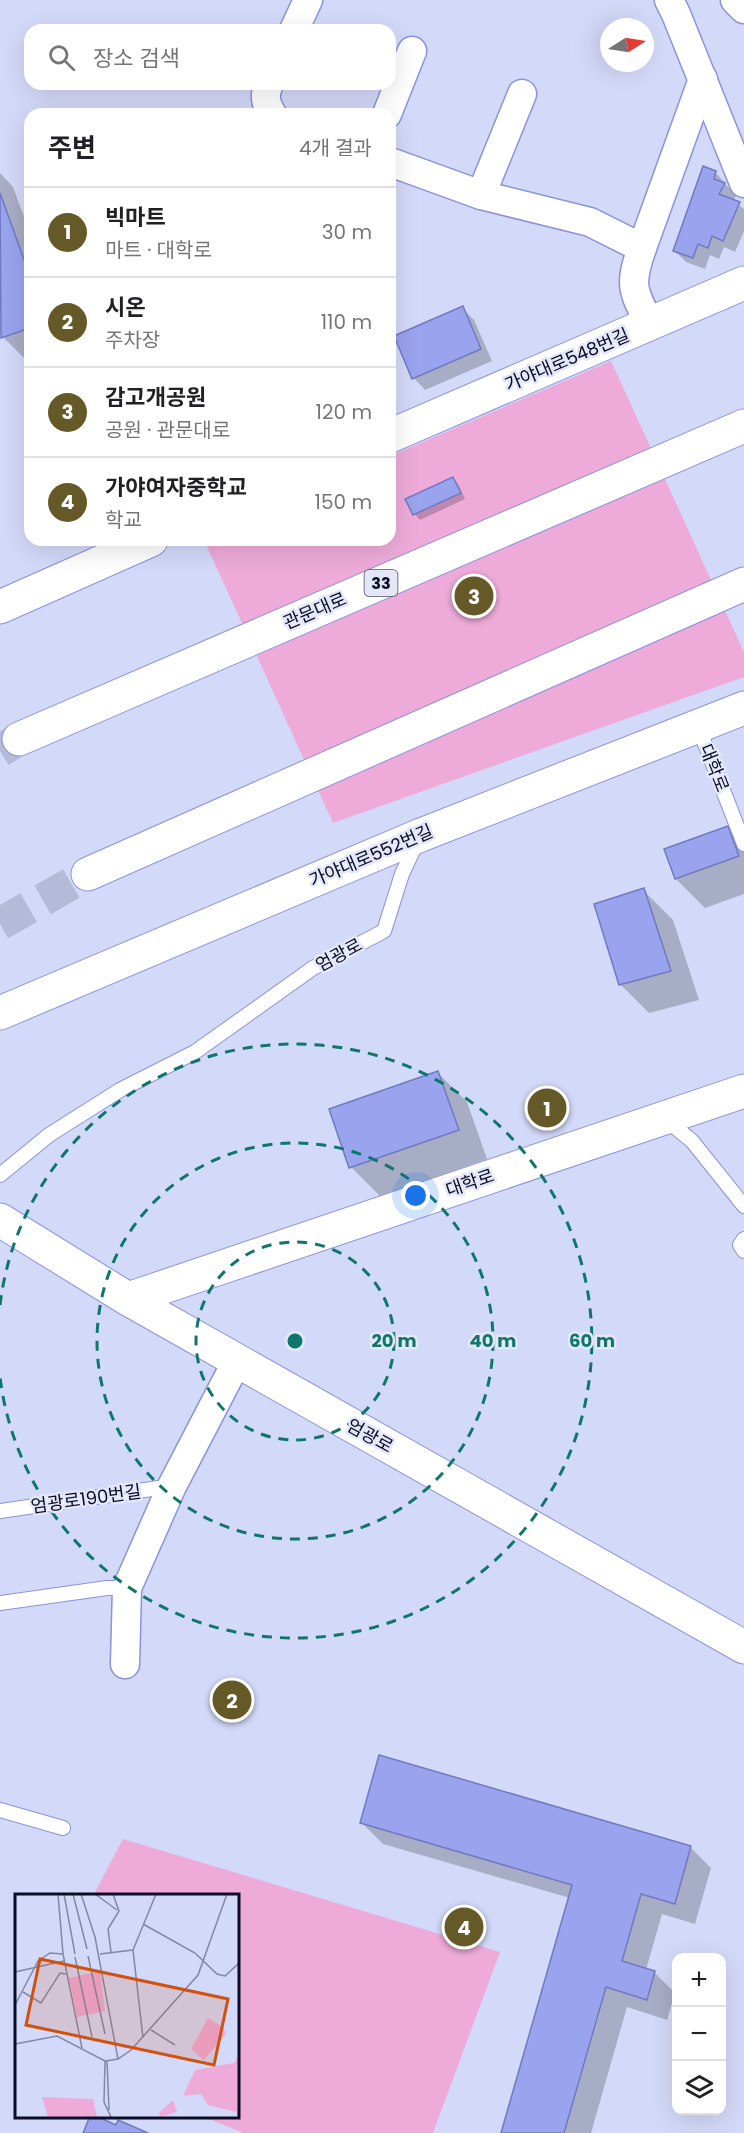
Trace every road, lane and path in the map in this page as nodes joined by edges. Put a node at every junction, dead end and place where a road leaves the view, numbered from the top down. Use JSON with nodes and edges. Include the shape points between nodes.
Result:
{"nodes":[{"id":1,"x":308,"y":0,"type":"edge"},
{"id":2,"x":669,"y":0,"type":"edge"},
{"id":3,"x":735,"y":0,"type":"edge"},
{"id":4,"x":744,"y":9,"type":"edge"},
{"id":5,"x":297,"y":24,"type":"edge"},
{"id":6,"x":412,"y":51,"type":"dead end"},
{"id":7,"x":703,"y":79,"type":"junction"},
{"id":8,"x":267,"y":90,"type":"edge"},
{"id":9,"x":522,"y":94,"type":"dead end"},
{"id":10,"x":268,"y":108,"type":"edge"},
{"id":11,"x":389,"y":108,"type":"edge"},
{"id":12,"x":396,"y":164,"type":"edge"},
{"id":13,"x":744,"y":183,"type":"edge"},
{"id":14,"x":482,"y":195,"type":"junction"},
{"id":15,"x":642,"y":248,"type":"junction"},
{"id":16,"x":744,"y":283,"type":"edge"},
{"id":17,"x":650,"y":324,"type":"junction"},
{"id":18,"x":744,"y":426,"type":"edge"},
{"id":19,"x":396,"y":433,"type":"edge"},
{"id":20,"x":136,"y":546,"type":"edge"},
{"id":21,"x":744,"y":584,"type":"edge"},
{"id":22,"x":10,"y":597,"type":"edge"},
{"id":23,"x":744,"y":708,"type":"edge"},
{"id":24,"x":698,"y":726,"type":"junction"},
{"id":25,"x":19,"y":739,"type":"tunnel mouth"},
{"id":26,"x":421,"y":835,"type":"junction"},
{"id":27,"x":744,"y":844,"type":"edge"},
{"id":28,"x":88,"y":874,"type":"tunnel mouth"},
{"id":29,"x":0,"y":1013,"type":"edge"},
{"id":30,"x":744,"y":1091,"type":"edge"},
{"id":31,"x":662,"y":1117,"type":"junction"},
{"id":32,"x":0,"y":1175,"type":"edge"},
{"id":33,"x":744,"y":1206,"type":"edge"},
{"id":34,"x":0,"y":1220,"type":"edge"},
{"id":35,"x":744,"y":1239,"type":"edge"},
{"id":36,"x":744,"y":1251,"type":"edge"},
{"id":37,"x":128,"y":1299,"type":"junction"},
{"id":38,"x":237,"y":1361,"type":"junction"},
{"id":39,"x":172,"y":1486,"type":"junction"},
{"id":40,"x":0,"y":1511,"type":"edge"},
{"id":41,"x":128,"y":1588,"type":"junction"},
{"id":42,"x":0,"y":1603,"type":"edge"},
{"id":43,"x":744,"y":1647,"type":"edge"},
{"id":44,"x":125,"y":1664,"type":"dead end"},
{"id":45,"x":0,"y":1810,"type":"edge"},
{"id":46,"x":63,"y":1828,"type":"dead end"}],
"edges":[{"from":1,"to":5,"type":"street"},
{"from":2,"to":7,"type":"street"},
{"from":3,"to":4,"type":"street"},
{"from":6,"to":11,"type":"street"},
{"from":7,"to":13,"type":"street"},
{"from":7,"to":15,"type":"street"},
{"from":8,"to":10,"type":"street"},
{"from":9,"to":14,"type":"street"},
{"from":12,"to":14,"type":"street"},
{"from":14,"to":15,"type":"street","via":[[590,222]]},
{"from":15,"to":17,"type":"street","via":[[633,273],[635,295]]},
{"from":16,"to":17,"type":"main road","name":"가야대로548번길"},
{"from":17,"to":19,"type":"main road","name":"가야대로548번길"},
{"from":18,"to":25,"type":"main road","name":"관문대로","number":"33"},
{"from":20,"to":22,"type":"main road"},
{"from":21,"to":28,"type":"main road"},
{"from":23,"to":24,"type":"main road","name":"가야대로552번길"},
{"from":24,"to":26,"type":"main road","name":"가야대로552번길"},
{"from":24,"to":27,"type":"lane","name":"대학로"},
{"from":26,"to":29,"type":"main road","name":"가야대로552번길"},
{"from":26,"to":32,"type":"lane","name":"엄광로","via":[[402,874],[384,931],[314,968],[195,1052],[120,1090],[49,1135]]},
{"from":30,"to":31,"type":"main road","name":"대학로"},
{"from":31,"to":33,"type":"lane","via":[[692,1141]]},
{"from":31,"to":37,"type":"main road","name":"대학로"},
{"from":34,"to":37,"type":"main road","name":"엄광로"},
{"from":35,"to":36,"type":"lane","via":[[740,1245]]},
{"from":37,"to":38,"type":"main road","name":"엄광로"},
{"from":38,"to":39,"type":"street","name":"엄광로190번길"},
{"from":38,"to":43,"type":"main road","name":"엄광로"},
{"from":39,"to":40,"type":"lane","name":"엄광로190번길"},
{"from":39,"to":41,"type":"street","name":"엄광로190번길"},
{"from":41,"to":42,"type":"lane"},
{"from":41,"to":44,"type":"street","name":"엄광로190번길"},
{"from":45,"to":46,"type":"lane"}]}
